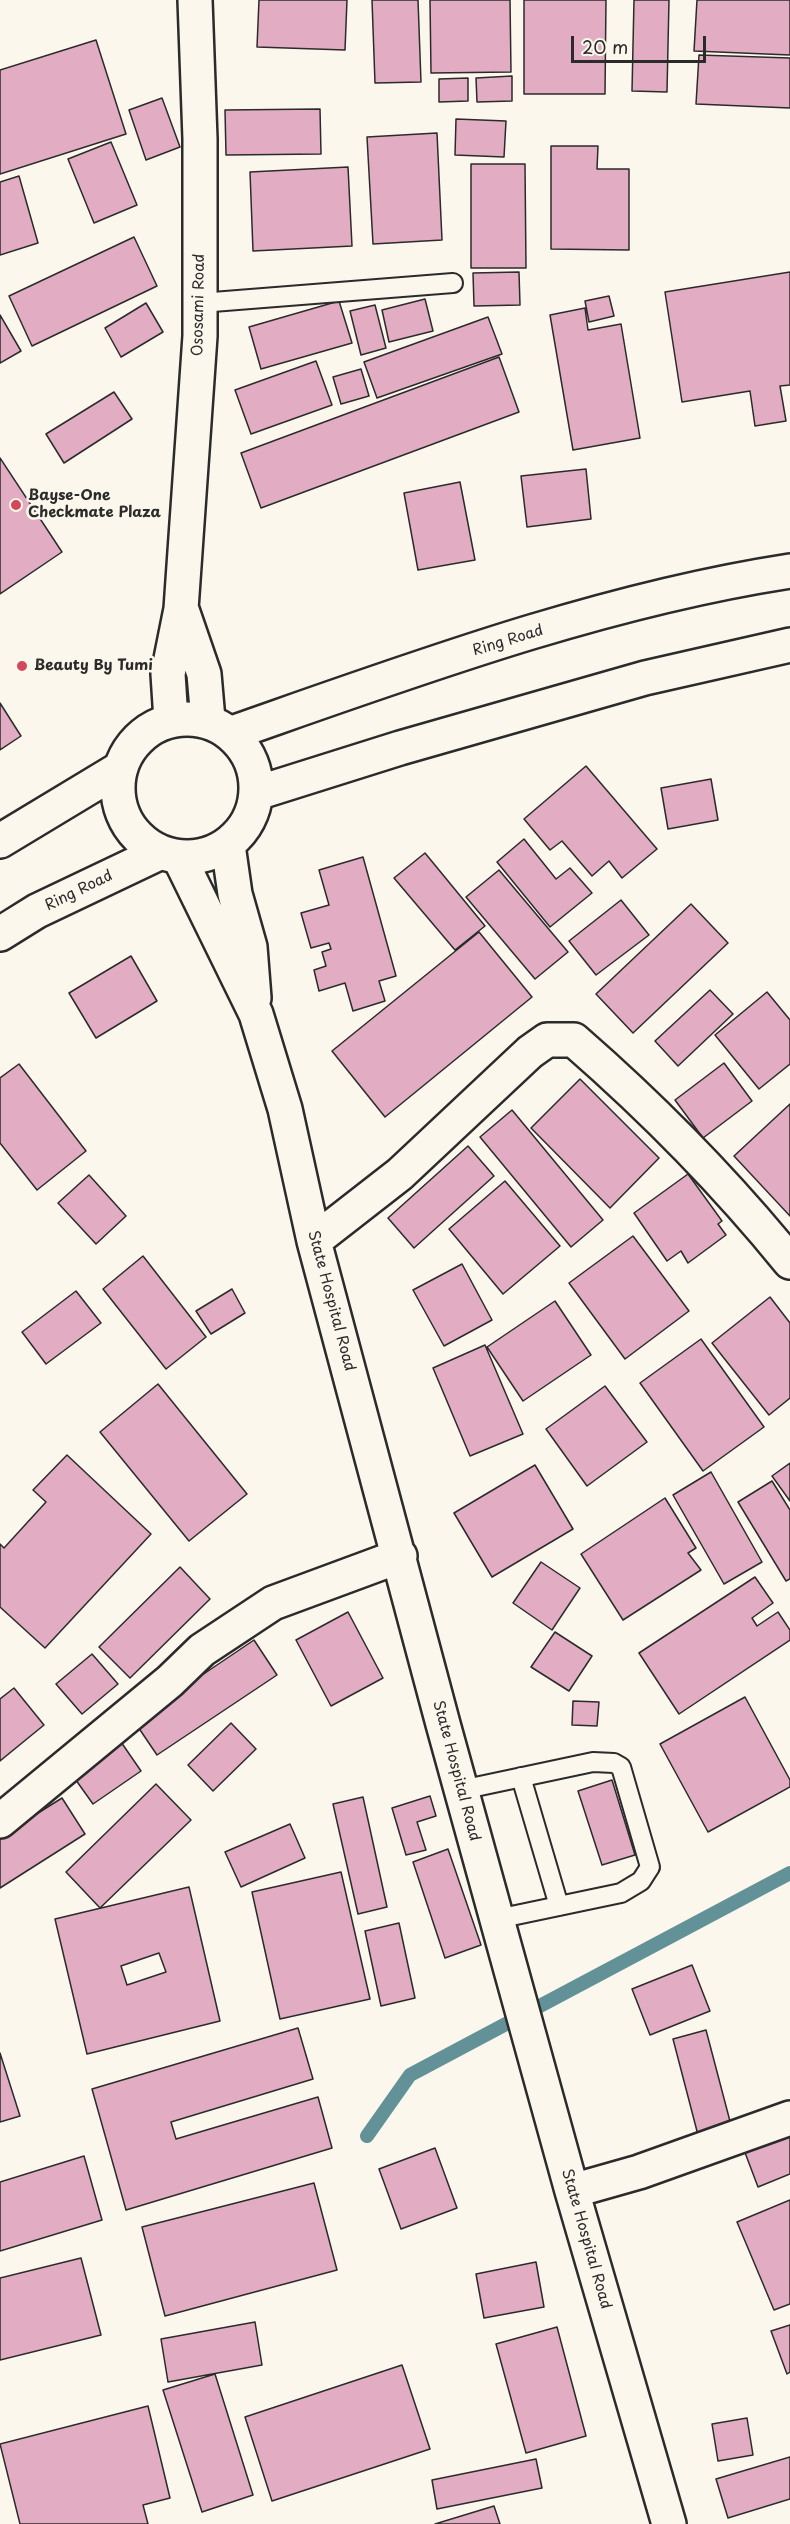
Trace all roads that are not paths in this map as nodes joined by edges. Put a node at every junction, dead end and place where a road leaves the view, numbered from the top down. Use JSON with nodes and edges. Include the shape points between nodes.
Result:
{"nodes":[{"id":1,"x":195,"y":0,"type":"edge"},
{"id":2,"x":453,"y":283,"type":"dead end"},
{"id":3,"x":200,"y":303,"type":"junction"},
{"id":4,"x":790,"y":571,"type":"edge"},
{"id":5,"x":182,"y":609,"type":"junction"},
{"id":6,"x":790,"y":645,"type":"edge"},
{"id":7,"x":171,"y":720,"type":"junction"},
{"id":8,"x":220,"y":726,"type":"junction"},
{"id":9,"x":121,"y":768,"type":"junction"},
{"id":10,"x":257,"y":793,"type":"junction"},
{"id":11,"x":0,"y":841,"type":"edge"},
{"id":12,"x":228,"y":845,"type":"junction"},
{"id":13,"x":170,"y":854,"type":"junction"},
{"id":14,"x":0,"y":934,"type":"edge"},
{"id":15,"x":256,"y":1014,"type":"junction"},
{"id":16,"x":314,"y":1241,"type":"junction"},
{"id":17,"x":790,"y":1262,"type":"edge"},
{"id":18,"x":400,"y":1556,"type":"junction"},
{"id":19,"x":520,"y":1777,"type":"junction"},
{"id":20,"x":461,"y":1790,"type":"junction"},
{"id":21,"x":0,"y":1821,"type":"edge"},
{"id":22,"x":559,"y":1906,"type":"junction"},
{"id":23,"x":497,"y":1919,"type":"junction"},
{"id":24,"x":790,"y":2118,"type":"edge"},
{"id":25,"x":572,"y":2191,"type":"junction"},
{"id":26,"x":669,"y":2524,"type":"edge"}],
"edges":[{"from":1,"to":3,"type":"street","name":"Ososami Road"},
{"from":2,"to":3,"type":"lane"},
{"from":3,"to":5,"type":"street","name":"Ososami Road"},
{"from":4,"to":8,"type":"street","name":"Ring Road","via":[[622,606]]},
{"from":5,"to":7,"type":"street","via":[[168,674]]},
{"from":5,"to":8,"type":"street"},
{"from":6,"to":10,"type":"street","via":[[645,678]]},
{"from":7,"to":8,"type":"street"},
{"from":7,"to":9,"type":"street","via":[[149,730],[132,747]]},
{"from":8,"to":10,"type":"street","via":[[252,760]]},
{"from":9,"to":11,"type":"street"},
{"from":9,"to":13,"type":"street","via":[[118,793],[124,818],[139,838]]},
{"from":10,"to":12,"type":"street","via":[[248,822]]},
{"from":12,"to":13,"type":"street","via":[[204,855]]},
{"from":12,"to":15,"type":"street","via":[[250,947]]},
{"from":13,"to":14,"type":"street","name":"Ring Road","via":[[37,912]]},
{"from":13,"to":15,"type":"street"},
{"from":15,"to":16,"type":"street","name":"State Hospital Road","via":[[285,1108]]},
{"from":16,"to":17,"type":"street","via":[[399,1174],[530,1052],[547,1040],[574,1040],[629,1087],[728,1189]]},
{"from":16,"to":18,"type":"street","name":"State Hospital Road"},
{"from":18,"to":20,"type":"street","name":"State Hospital Road"},
{"from":18,"to":21,"type":"street","via":[[273,1603],[202,1650]]},
{"from":19,"to":20,"type":"lane"},
{"from":19,"to":22,"type":"lane"},
{"from":19,"to":22,"type":"lane","via":[[593,1762],[614,1762],[621,1767],[650,1867],[648,1873],[621,1893]]},
{"from":20,"to":23,"type":"street","name":"State Hospital Road"},
{"from":22,"to":23,"type":"lane"},
{"from":23,"to":25,"type":"street","name":"State Hospital Road"},
{"from":24,"to":25,"type":"street","via":[[639,2172]]},
{"from":25,"to":26,"type":"street","name":"State Hospital Road"}]}
